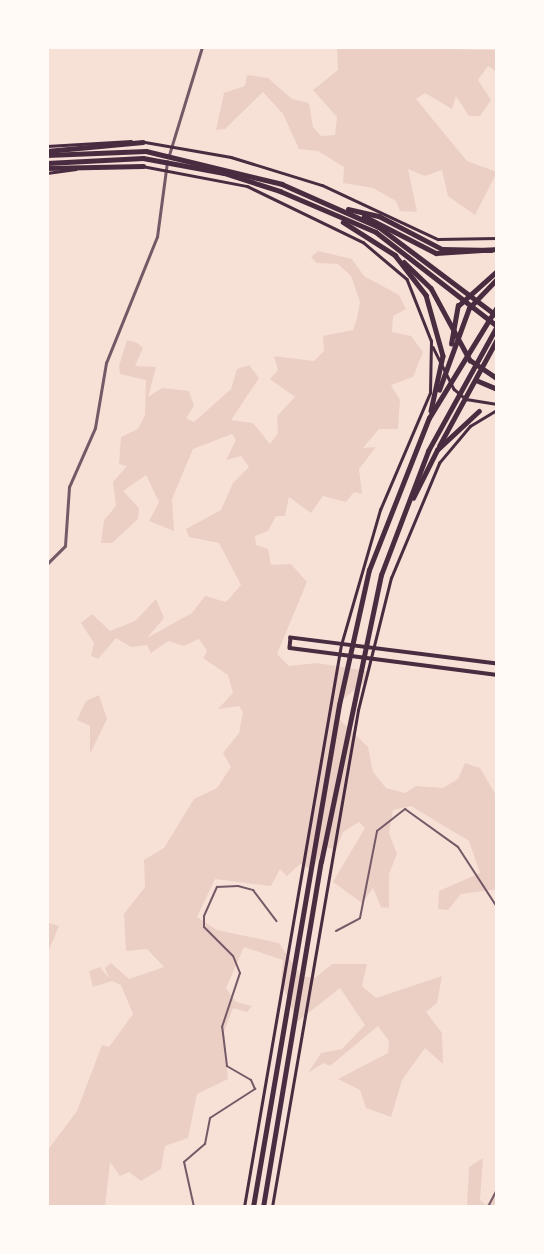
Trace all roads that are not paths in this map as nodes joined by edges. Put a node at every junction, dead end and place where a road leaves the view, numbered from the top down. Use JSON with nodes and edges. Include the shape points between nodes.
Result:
{"nodes":[{"id":1,"x":202,"y":47,"type":"edge"},
{"id":2,"x":143,"y":142,"type":"joint"},
{"id":3,"x":47,"y":150,"type":"edge"},
{"id":4,"x":143,"y":166,"type":"joint"},
{"id":5,"x":47,"y":168,"type":"edge"},
{"id":6,"x":340,"y":207,"type":"junction"},
{"id":7,"x":337,"y":217,"type":"junction"},
{"id":8,"x":496,"y":238,"type":"edge"},
{"id":9,"x":497,"y":250,"type":"edge"},
{"id":10,"x":395,"y":255,"type":"junction"},
{"id":11,"x":421,"y":261,"type":"junction"},
{"id":12,"x":497,"y":271,"type":"edge"},
{"id":13,"x":497,"y":279,"type":"edge"},
{"id":14,"x":497,"y":307,"type":"edge"},
{"id":15,"x":497,"y":316,"type":"edge"},
{"id":16,"x":497,"y":326,"type":"edge"},
{"id":17,"x":497,"y":339,"type":"edge"},
{"id":18,"x":431,"y":341,"type":"junction"},
{"id":19,"x":451,"y":344,"type":"dead end"},
{"id":20,"x":497,"y":378,"type":"edge"},
{"id":21,"x":476,"y":380,"type":"dead end"},
{"id":22,"x":497,"y":389,"type":"edge"},
{"id":23,"x":437,"y":394,"type":"junction"},
{"id":24,"x":497,"y":404,"type":"edge"},
{"id":25,"x":497,"y":410,"type":"edge"},
{"id":26,"x":479,"y":411,"type":"dead end"},
{"id":27,"x":429,"y":418,"type":"junction"},
{"id":28,"x":437,"y":450,"type":"junction"},
{"id":29,"x":402,"y":521,"type":"junction"},
{"id":30,"x":47,"y":564,"type":"edge"},
{"id":31,"x":47,"y":578,"type":"edge"},
{"id":32,"x":47,"y":602,"type":"edge"},
{"id":33,"x":341,"y":645,"type":"junction"},
{"id":34,"x":372,"y":649,"type":"junction"},
{"id":35,"x":339,"y":655,"type":"junction"},
{"id":36,"x":369,"y":659,"type":"junction"},
{"id":37,"x":497,"y":664,"type":"edge"},
{"id":38,"x":497,"y":675,"type":"edge"},
{"id":39,"x":497,"y":907,"type":"edge"},
{"id":40,"x":276,"y":920,"type":"dead end"},
{"id":41,"x":336,"y":930,"type":"dead end"},
{"id":42,"x":497,"y":1189,"type":"edge"},
{"id":43,"x":194,"y":1207,"type":"edge"},
{"id":44,"x":244,"y":1207,"type":"edge"},
{"id":45,"x":253,"y":1207,"type":"edge"},
{"id":46,"x":264,"y":1207,"type":"edge"},
{"id":47,"x":272,"y":1207,"type":"edge"},
{"id":48,"x":488,"y":1207,"type":"edge"}],
"edges":[{"from":1,"to":30,"type":"street","via":[[162,179],[158,237],[106,363],[95,428],[69,488],[65,546]]},
{"from":2,"to":3,"type":"highway"},
{"from":2,"to":8,"type":"main road","via":[[198,149],[321,185],[438,239]]},
{"from":3,"to":6,"type":"highway","via":[[181,155]]},
{"from":4,"to":5,"type":"highway"},
{"from":4,"to":18,"type":"main road","via":[[247,186],[363,242],[407,279]]},
{"from":5,"to":7,"type":"highway","via":[[100,158],[179,163],[269,188]]},
{"from":6,"to":9,"type":"highway","via":[[379,216],[442,250]]},
{"from":6,"to":9,"type":"highway","via":[[436,253]]},
{"from":6,"to":11,"type":"highway"},
{"from":7,"to":10,"type":"highway"},
{"from":7,"to":11,"type":"highway","via":[[376,232]]},
{"from":10,"to":20,"type":"highway","via":[[423,279],[470,360]]},
{"from":10,"to":23,"type":"highway","via":[[435,317],[443,356]]},
{"from":11,"to":15,"type":"highway"},
{"from":11,"to":16,"type":"highway"},
{"from":12,"to":19,"type":"highway","via":[[458,306]]},
{"from":13,"to":23,"type":"highway","via":[[478,293]]},
{"from":14,"to":27,"type":"highway"},
{"from":16,"to":29,"type":"highway","via":[[428,451]]},
{"from":17,"to":28,"type":"highway"},
{"from":18,"to":24,"type":"main road","via":[[438,364],[454,389],[482,403]]},
{"from":18,"to":33,"type":"main road","via":[[430,393],[380,510]]},
{"from":21,"to":22,"type":"highway"},
{"from":23,"to":27,"type":"highway"},
{"from":25,"to":34,"type":"main road","via":[[470,426],[439,463],[391,578]]},
{"from":26,"to":28,"type":"highway"},
{"from":27,"to":45,"type":"highway","via":[[369,570],[312,860]]},
{"from":28,"to":29,"type":"highway"},
{"from":29,"to":46,"type":"highway","via":[[381,575],[321,862]]},
{"from":31,"to":32,"type":"street"},
{"from":33,"to":34,"type":"main road"},
{"from":33,"to":35,"type":"main road"},
{"from":33,"to":35,"type":"main road","via":[[291,638],[290,648]]},
{"from":34,"to":36,"type":"main road"},
{"from":34,"to":37,"type":"main road"},
{"from":35,"to":36,"type":"main road"},
{"from":35,"to":44,"type":"main road"},
{"from":36,"to":38,"type":"main road"},
{"from":36,"to":47,"type":"main road"},
{"from":39,"to":41,"type":"street","via":[[458,847],[400,810],[377,831],[360,918]]},
{"from":40,"to":43,"type":"street","via":[[253,890],[238,886],[217,887],[204,916],[204,927],[233,956],[240,973],[222,1027],[227,1066],[251,1080],[255,1089],[210,1118],[205,1144],[184,1162]]},
{"from":42,"to":48,"type":"street"}]}
